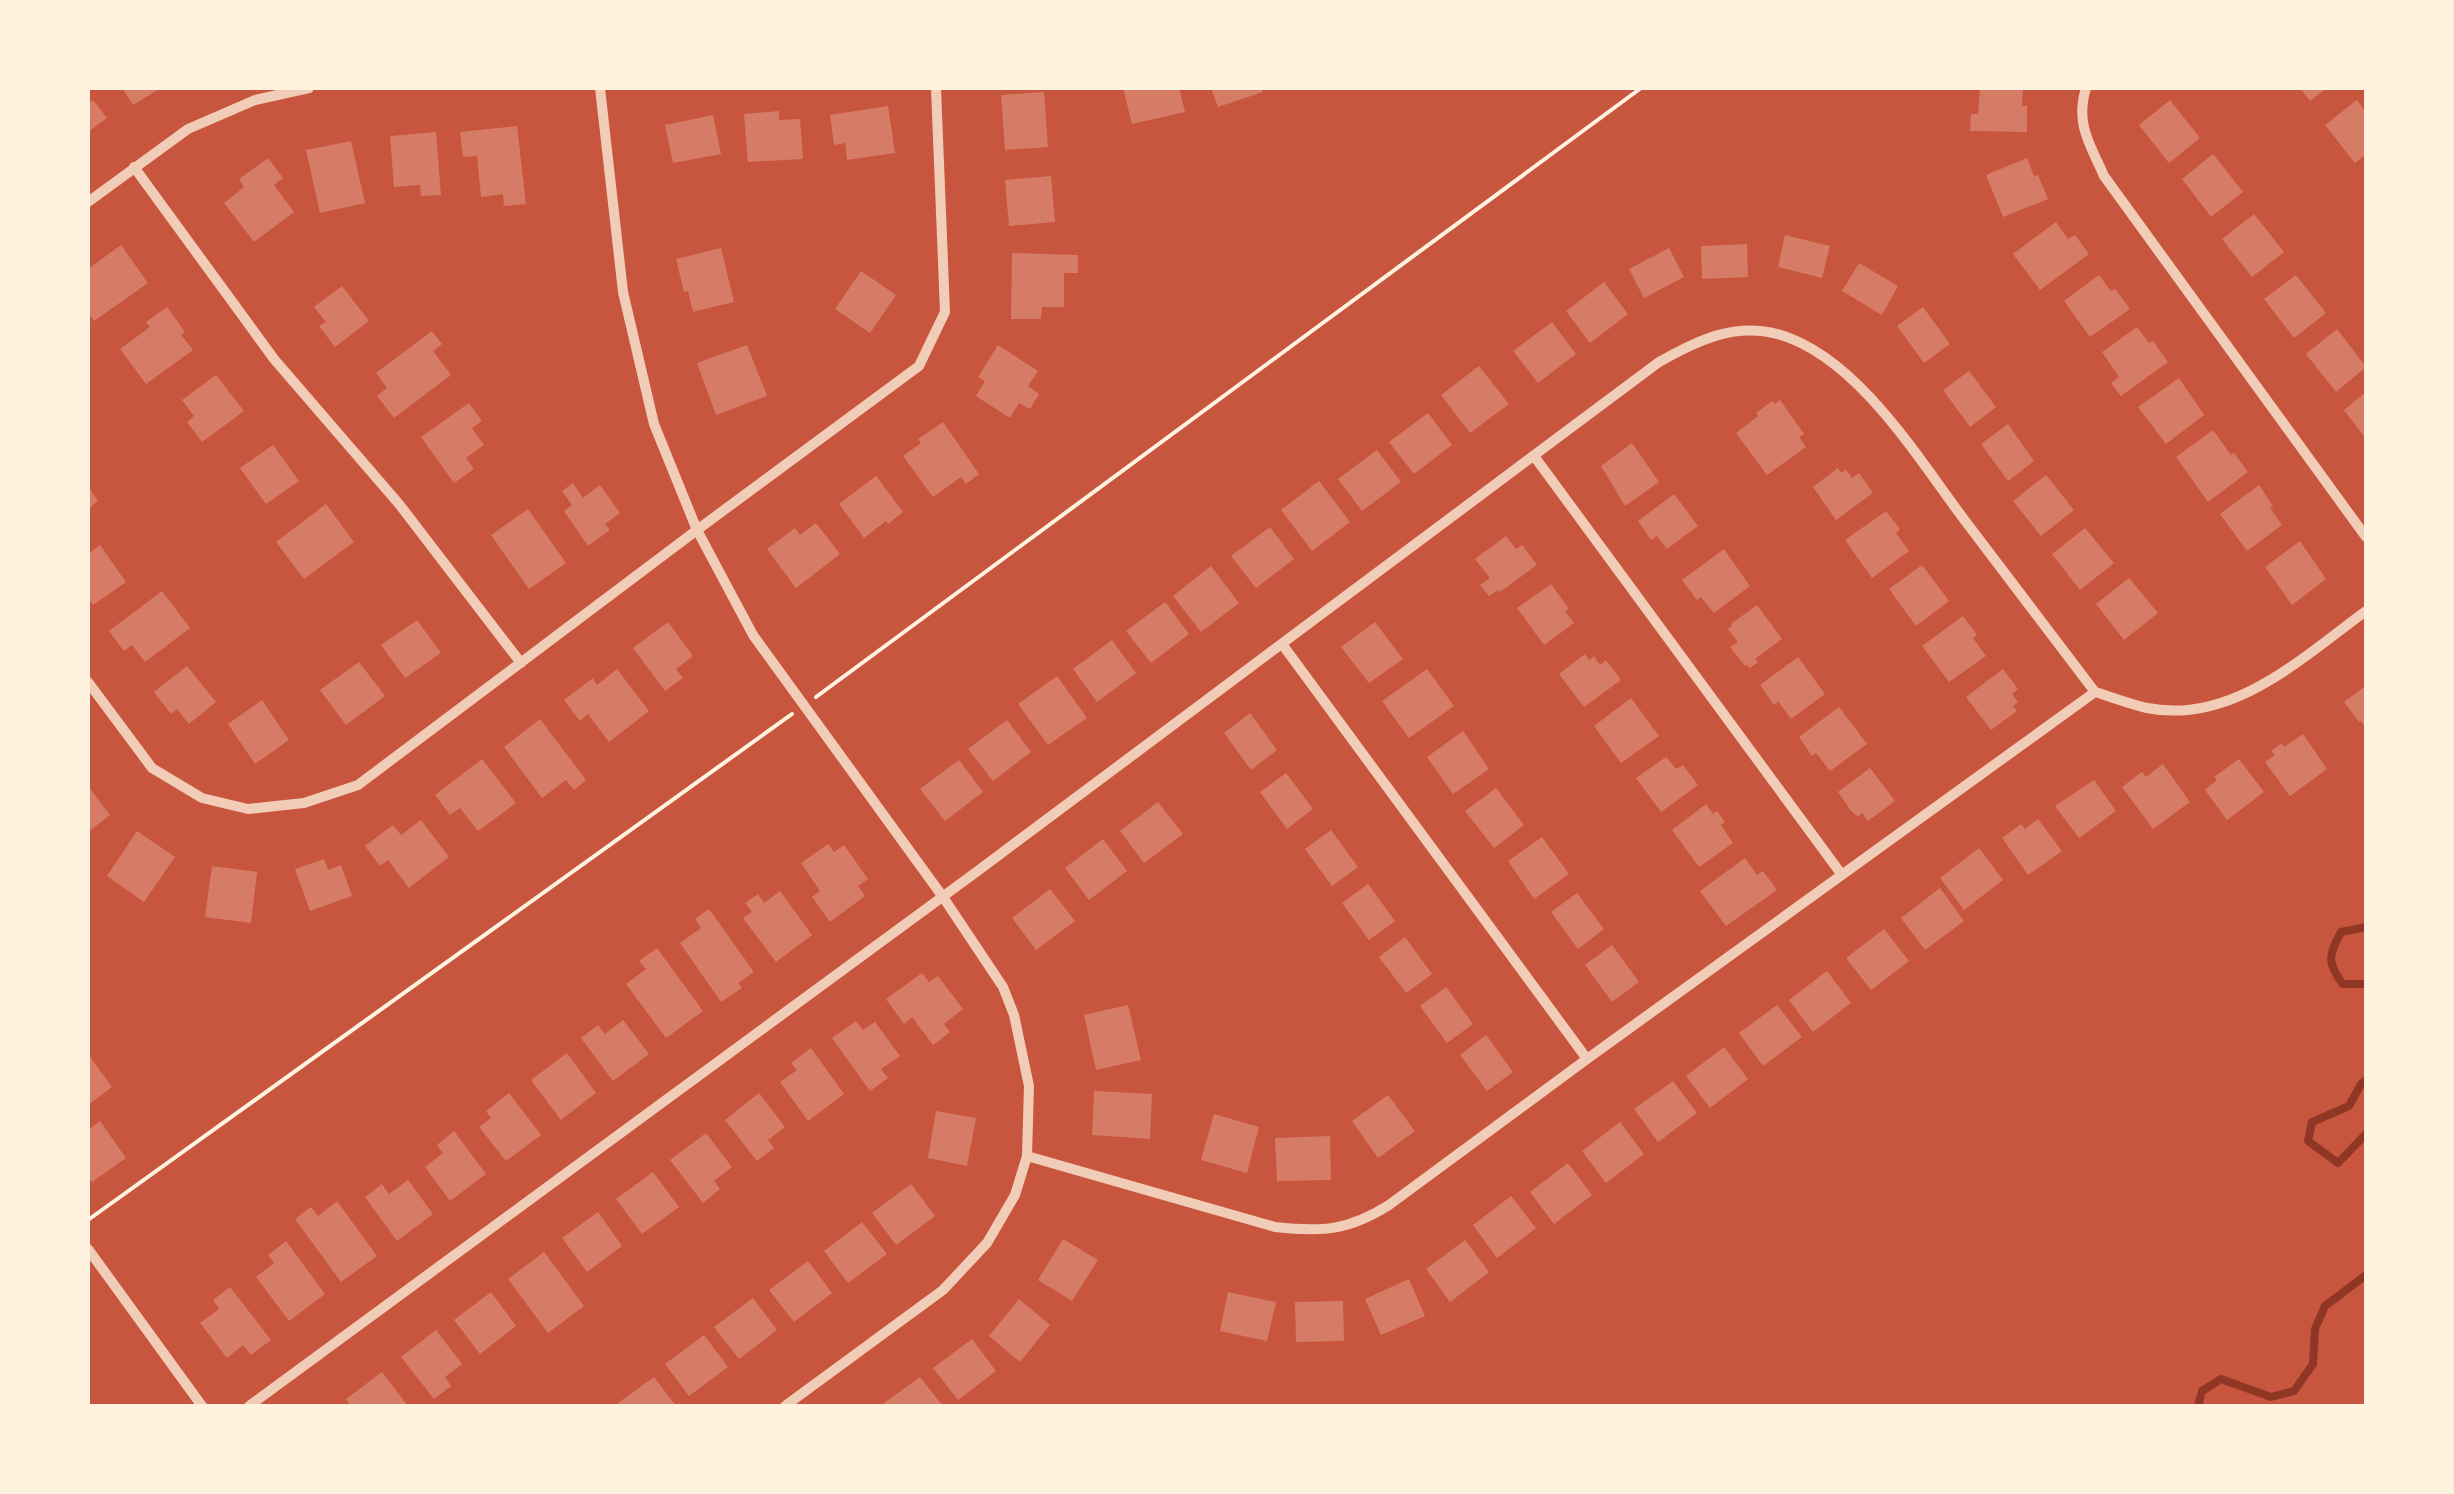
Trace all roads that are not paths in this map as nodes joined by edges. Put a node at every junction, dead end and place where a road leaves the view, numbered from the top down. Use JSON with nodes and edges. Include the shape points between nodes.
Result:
{"nodes":[{"id":1,"x":309,"y":88,"type":"edge"},
{"id":2,"x":600,"y":88,"type":"edge"},
{"id":3,"x":936,"y":88,"type":"edge"},
{"id":4,"x":2085,"y":92,"type":"edge"},
{"id":5,"x":134,"y":167,"type":"junction"},
{"id":6,"x":88,"y":202,"type":"edge"},
{"id":7,"x":1534,"y":456,"type":"junction"},
{"id":8,"x":697,"y":530,"type":"junction"},
{"id":9,"x":2366,"y":537,"type":"edge"},
{"id":10,"x":2366,"y":611,"type":"edge"},
{"id":11,"x":1282,"y":644,"type":"junction"},
{"id":12,"x":521,"y":663,"type":"junction"},
{"id":13,"x":88,"y":682,"type":"edge"},
{"id":14,"x":2095,"y":692,"type":"junction"},
{"id":15,"x":1842,"y":875,"type":"junction"},
{"id":16,"x":943,"y":897,"type":"junction"},
{"id":17,"x":1587,"y":1058,"type":"junction"},
{"id":18,"x":1026,"y":1156,"type":"junction"},
{"id":19,"x":88,"y":1249,"type":"edge"},
{"id":20,"x":202,"y":1406,"type":"edge"},
{"id":21,"x":249,"y":1406,"type":"edge"},
{"id":22,"x":785,"y":1406,"type":"edge"}],
"edges":[{"from":1,"to":5,"type":"street","via":[[255,100],[188,129]]},
{"from":2,"to":8,"type":"street","via":[[623,292],[654,424]]},
{"from":3,"to":8,"type":"street","via":[[945,312],[919,366]]},
{"from":4,"to":9,"type":"street","via":[[2082,128],[2104,176]]},
{"from":5,"to":6,"type":"street"},
{"from":5,"to":12,"type":"street","via":[[274,359],[399,504]]},
{"from":7,"to":11,"type":"street"},
{"from":7,"to":14,"type":"street","via":[[1659,362],[1702,339],[1737,330],[1780,335],[1821,354],[1873,399]]},
{"from":7,"to":15,"type":"street"},
{"from":8,"to":12,"type":"street"},
{"from":8,"to":16,"type":"street","via":[[753,635]]},
{"from":10,"to":14,"type":"street","via":[[2243,697],[2200,710],[2149,708]]},
{"from":11,"to":16,"type":"street"},
{"from":11,"to":17,"type":"street"},
{"from":12,"to":13,"type":"street","via":[[358,786],[304,804],[248,809],[202,798],[152,768]]},
{"from":14,"to":15,"type":"street"},
{"from":15,"to":17,"type":"street"},
{"from":16,"to":18,"type":"street","via":[[1003,986],[1014,1015],[1029,1086]]},
{"from":16,"to":21,"type":"street"},
{"from":17,"to":18,"type":"street","via":[[1389,1205],[1337,1228],[1274,1227]]},
{"from":18,"to":22,"type":"street","via":[[1014,1195],[967,1267]]},
{"from":19,"to":20,"type":"street"}]}
